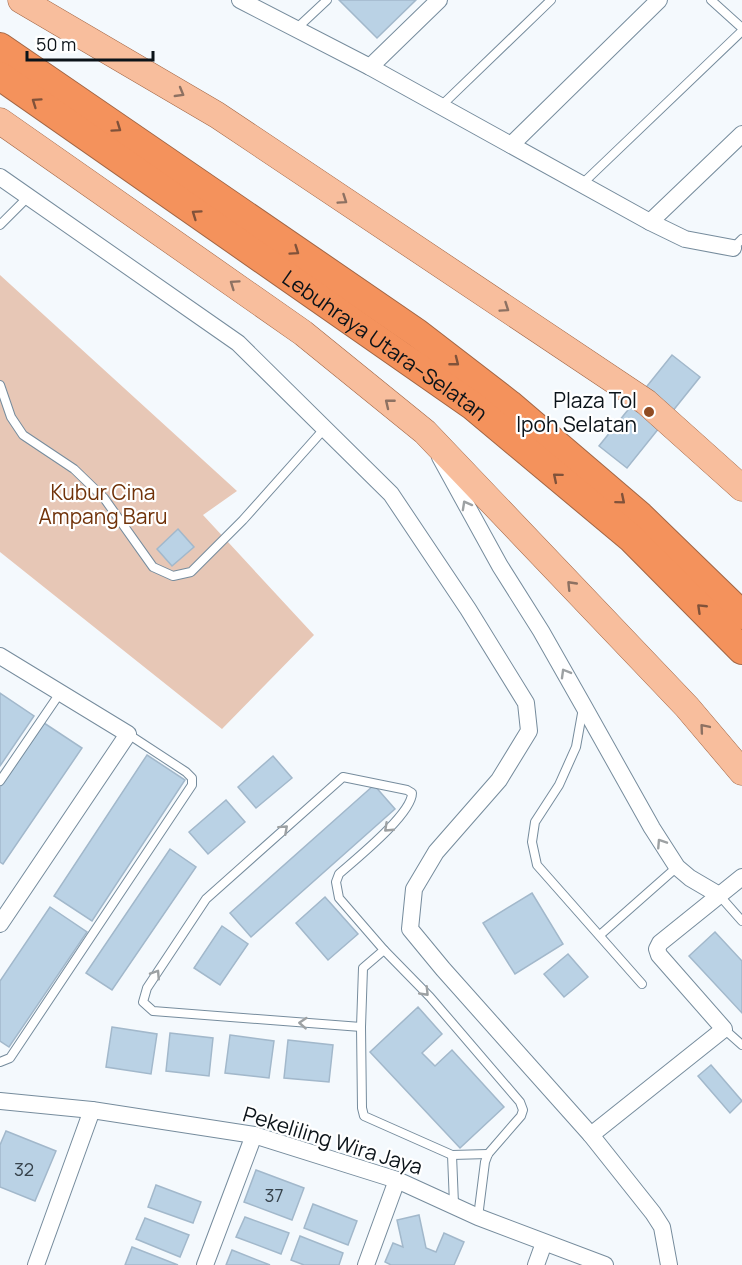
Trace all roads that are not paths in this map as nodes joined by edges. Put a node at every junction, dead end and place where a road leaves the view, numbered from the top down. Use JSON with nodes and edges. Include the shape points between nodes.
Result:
{"nodes":[{"id":1,"x":21,"y":0,"type":"edge"},
{"id":2,"x":240,"y":0,"type":"edge"},
{"id":3,"x":327,"y":0,"type":"edge"},
{"id":4,"x":440,"y":0,"type":"edge"},
{"id":5,"x":551,"y":0,"type":"edge"},
{"id":6,"x":659,"y":0,"type":"edge"},
{"id":7,"x":711,"y":0,"type":"edge"},
{"id":8,"x":296,"y":29,"type":"junction"},
{"id":9,"x":742,"y":29,"type":"edge"},
{"id":10,"x":0,"y":47,"type":"edge"},
{"id":11,"x":370,"y":67,"type":"junction"},
{"id":12,"x":0,"y":76,"type":"edge"},
{"id":13,"x":441,"y":106,"type":"junction"},
{"id":14,"x":0,"y":121,"type":"edge"},
{"id":15,"x":742,"y":134,"type":"edge"},
{"id":16,"x":511,"y":145,"type":"junction"},
{"id":17,"x":0,"y":177,"type":"edge"},
{"id":18,"x":581,"y":185,"type":"junction"},
{"id":19,"x":28,"y":197,"type":"junction"},
{"id":20,"x":650,"y":222,"type":"junction"},
{"id":21,"x":0,"y":225,"type":"edge"},
{"id":22,"x":738,"y":244,"type":"edge"},
{"id":23,"x":0,"y":385,"type":"edge"},
{"id":24,"x":325,"y":428,"type":"junction"},
{"id":25,"x":425,"y":432,"type":"junction"},
{"id":26,"x":742,"y":488,"type":"edge"},
{"id":27,"x":742,"y":615,"type":"edge"},
{"id":28,"x":742,"y":650,"type":"edge"},
{"id":29,"x":0,"y":656,"type":"edge"},
{"id":30,"x":60,"y":693,"type":"junction"},
{"id":31,"x":584,"y":705,"type":"junction"},
{"id":32,"x":128,"y":734,"type":"junction"},
{"id":33,"x":742,"y":772,"type":"edge"},
{"id":34,"x":0,"y":781,"type":"edge"},
{"id":35,"x":677,"y":867,"type":"junction"},
{"id":36,"x":742,"y":877,"type":"edge"},
{"id":37,"x":719,"y":895,"type":"junction"},
{"id":38,"x":742,"y":921,"type":"edge"},
{"id":39,"x":0,"y":924,"type":"edge"},
{"id":40,"x":600,"y":935,"type":"junction"},
{"id":41,"x":384,"y":950,"type":"junction"},
{"id":42,"x":642,"y":984,"type":"dead end"},
{"id":43,"x":361,"y":1027,"type":"junction"},
{"id":44,"x":723,"y":1029,"type":"junction"},
{"id":45,"x":742,"y":1045,"type":"edge"},
{"id":46,"x":0,"y":1062,"type":"edge"},
{"id":47,"x":0,"y":1101,"type":"edge"},
{"id":48,"x":92,"y":1110,"type":"junction"},
{"id":49,"x":254,"y":1135,"type":"junction"},
{"id":50,"x":591,"y":1136,"type":"junction"},
{"id":51,"x":488,"y":1154,"type":"junction"},
{"id":52,"x":452,"y":1155,"type":"junction"},
{"id":53,"x":397,"y":1180,"type":"junction"},
{"id":54,"x":454,"y":1204,"type":"junction"},
{"id":55,"x":478,"y":1217,"type":"junction"},
{"id":56,"x":544,"y":1243,"type":"junction"},
{"id":57,"x":36,"y":1265,"type":"edge"},
{"id":58,"x":205,"y":1265,"type":"edge"},
{"id":59,"x":366,"y":1265,"type":"edge"},
{"id":60,"x":536,"y":1265,"type":"edge"},
{"id":61,"x":605,"y":1265,"type":"edge"},
{"id":62,"x":669,"y":1265,"type":"edge"}],
"edges":[{"from":1,"to":26,"type":"main road","one_way":true,"via":[[217,115],[646,402]]},
{"from":2,"to":8,"type":"street"},
{"from":3,"to":8,"type":"lane"},
{"from":4,"to":11,"type":"street"},
{"from":5,"to":13,"type":"lane"},
{"from":6,"to":16,"type":"street"},
{"from":7,"to":9,"type":"lane"},
{"from":8,"to":11,"type":"street"},
{"from":9,"to":18,"type":"lane"},
{"from":10,"to":27,"type":"highway","name":"Lebuhraya Utara–Selatan","one_way":true,"via":[[417,333],[509,404],[640,516]]},
{"from":11,"to":13,"type":"street"},
{"from":28,"to":12,"type":"highway","name":"Lebuhraya Utara–Selatan","one_way":true,"via":[[631,538],[473,406]]},
{"from":13,"to":16,"type":"street"},
{"from":25,"to":14,"type":"main road","one_way":true,"via":[[303,333]]},
{"from":15,"to":20,"type":"street"},
{"from":16,"to":18,"type":"street"},
{"from":17,"to":19,"type":"street"},
{"from":18,"to":20,"type":"street"},
{"from":19,"to":21,"type":"lane"},
{"from":19,"to":24,"type":"street","via":[[238,343]]},
{"from":20,"to":22,"type":"street","via":[[685,239]]},
{"from":23,"to":24,"type":"lane","via":[[11,417],[23,435],[75,469],[104,498],[153,567],[173,576],[191,572]]},
{"from":24,"to":50,"type":"street","via":[[392,494],[526,703],[529,731],[499,780],[436,852],[414,889],[410,929]]},
{"from":31,"to":25,"type":"street","one_way":true},
{"from":33,"to":25,"type":"main road","one_way":true,"via":[[687,707]]},
{"from":29,"to":30,"type":"street"},
{"from":30,"to":32,"type":"street"},
{"from":30,"to":34,"type":"lane"},
{"from":35,"to":31,"type":"street","one_way":true},
{"from":31,"to":40,"type":"lane","via":[[576,747],[559,785],[535,822],[532,842],[537,865]]},
{"from":32,"to":39,"type":"street"},
{"from":32,"to":46,"type":"lane","via":[[186,772],[192,785],[10,1058]]},
{"from":35,"to":37,"type":"street"},
{"from":35,"to":40,"type":"lane"},
{"from":36,"to":37,"type":"street"},
{"from":37,"to":38,"type":"lane"},
{"from":37,"to":44,"type":"street","via":[[657,949]]},
{"from":40,"to":42,"type":"lane"},
{"from":41,"to":43,"type":"lane","via":[[363,968]]},
{"from":43,"to":41,"type":"lane","one_way":true,"via":[[153,1011],[142,1002],[147,988],[206,899],[344,777],[412,793],[405,813],[339,874],[336,882],[339,898]]},
{"from":41,"to":51,"type":"lane","one_way":true,"via":[[520,1102],[521,1116]]},
{"from":43,"to":52,"type":"lane","via":[[364,1116]]},
{"from":44,"to":45,"type":"lane"},
{"from":44,"to":50,"type":"street"},
{"from":47,"to":48,"type":"street","name":"Pekeliling Wira Jaya"},
{"from":48,"to":49,"type":"street","name":"Pekeliling Wira Jaya"},
{"from":48,"to":57,"type":"street"},
{"from":49,"to":53,"type":"street","name":"Pekeliling Wira Jaya"},
{"from":49,"to":58,"type":"street"},
{"from":50,"to":62,"type":"street","via":[[662,1227]]},
{"from":51,"to":52,"type":"lane"},
{"from":51,"to":55,"type":"lane"},
{"from":52,"to":54,"type":"lane"},
{"from":53,"to":54,"type":"street","name":"Pekeliling Wira Jaya"},
{"from":53,"to":59,"type":"street"},
{"from":54,"to":55,"type":"street","name":"Pekeliling Wira Jaya"},
{"from":55,"to":56,"type":"street","name":"Pekeliling Wira Jaya"},
{"from":56,"to":60,"type":"street"},
{"from":56,"to":61,"type":"street","name":"Pekeliling Wira Jaya"}]}
